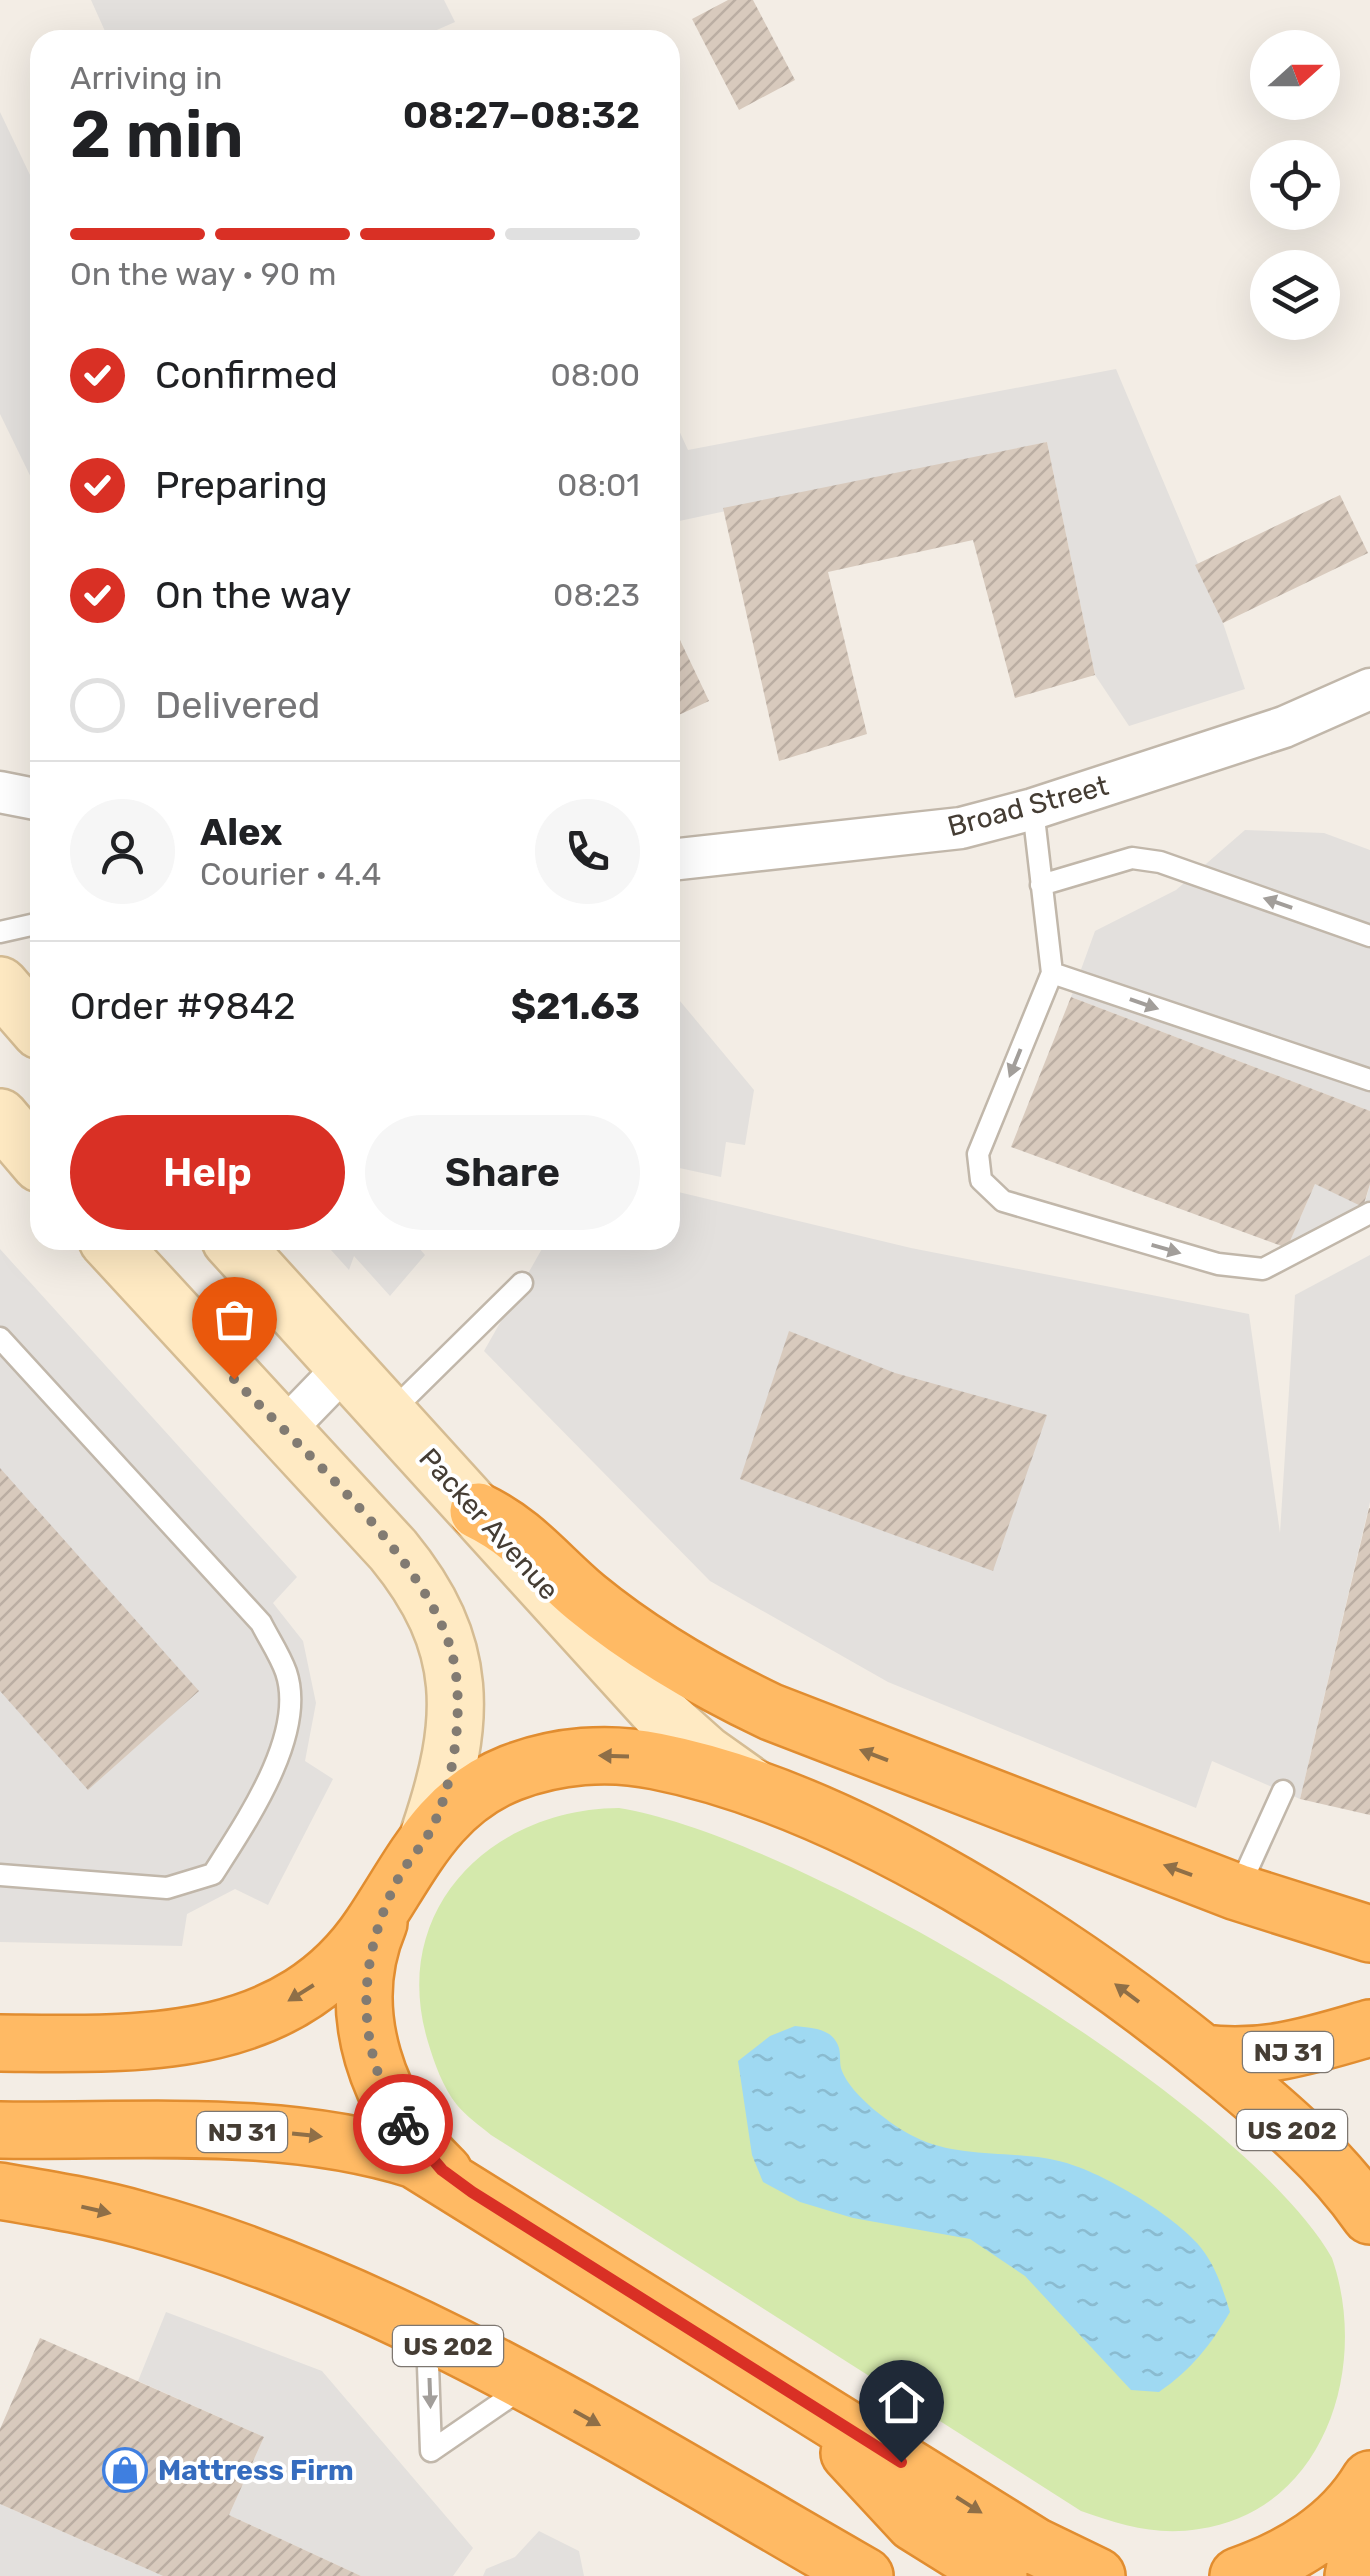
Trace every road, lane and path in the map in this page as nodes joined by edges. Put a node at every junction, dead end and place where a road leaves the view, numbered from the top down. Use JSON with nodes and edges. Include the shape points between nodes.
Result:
{"nodes":[{"id":1,"x":1370,"y":689,"type":"edge"},
{"id":2,"x":0,"y":792,"type":"edge"},
{"id":3,"x":30,"y":798,"type":"edge"},
{"id":4,"x":1033,"y":809,"type":"junction"},
{"id":5,"x":680,"y":859,"type":"edge"},
{"id":6,"x":1041,"y":885,"type":"junction"},
{"id":7,"x":30,"y":925,"type":"edge"},
{"id":8,"x":0,"y":932,"type":"edge"},
{"id":9,"x":1370,"y":936,"type":"edge"},
{"id":10,"x":1052,"y":973,"type":"junction"},
{"id":11,"x":0,"y":986,"type":"edge"},
{"id":12,"x":30,"y":1020,"type":"edge"},
{"id":13,"x":1370,"y":1080,"type":"edge"},
{"id":14,"x":1,"y":1121,"type":"edge"},
{"id":15,"x":30,"y":1153,"type":"edge"},
{"id":16,"x":1370,"y":1213,"type":"edge"},
{"id":17,"x":116,"y":1250,"type":"edge"},
{"id":18,"x":239,"y":1250,"type":"edge"},
{"id":19,"x":522,"y":1284,"type":"dead end"},
{"id":20,"x":0,"y":1338,"type":"edge"},
{"id":21,"x":346,"y":1366,"type":"junction"},
{"id":22,"x":389,"y":1414,"type":"junction"},
{"id":23,"x":283,"y":1431,"type":"junction"},
{"id":24,"x":478,"y":1511,"type":"junction"},
{"id":25,"x":1282,"y":1791,"type":"dead end"},
{"id":26,"x":761,"y":1792,"type":"junction"},
{"id":27,"x":429,"y":1833,"type":"junction"},
{"id":28,"x":0,"y":1875,"type":"edge"},
{"id":29,"x":1237,"y":1892,"type":"junction"},
{"id":30,"x":390,"y":1897,"type":"junction"},
{"id":31,"x":1370,"y":1934,"type":"edge"},
{"id":32,"x":1370,"y":2028,"type":"edge"},
{"id":33,"x":0,"y":2042,"type":"edge"},
{"id":34,"x":1204,"y":2053,"type":"junction"},
{"id":35,"x":0,"y":2130,"type":"edge"},
{"id":36,"x":0,"y":2191,"type":"edge"},
{"id":37,"x":472,"y":2192,"type":"junction"},
{"id":38,"x":1370,"y":2216,"type":"edge"},
{"id":39,"x":428,"y":2335,"type":"junction"},
{"id":40,"x":527,"y":2385,"type":"junction"},
{"id":41,"x":800,"y":2400,"type":"junction"},
{"id":42,"x":1370,"y":2479,"type":"edge"},
{"id":43,"x":1370,"y":2494,"type":"edge"},
{"id":44,"x":865,"y":2576,"type":"edge"},
{"id":45,"x":999,"y":2576,"type":"edge"},
{"id":46,"x":1097,"y":2576,"type":"edge"},
{"id":47,"x":1238,"y":2576,"type":"edge"},
{"id":48,"x":1353,"y":2576,"type":"edge"}],
"edges":[{"from":1,"to":4,"type":"street","name":"Broad Street","via":[[1284,727]]},
{"from":2,"to":3,"type":"street"},
{"from":4,"to":5,"type":"street","name":"Broad Street","via":[[961,828]]},
{"from":4,"to":6,"type":"lane"},
{"from":9,"to":6,"type":"lane","one_way":true,"via":[[1160,862],[1132,858]]},
{"from":6,"to":10,"type":"lane"},
{"from":7,"to":8,"type":"lane"},
{"from":10,"to":13,"type":"lane","one_way":true},
{"from":10,"to":16,"type":"lane","one_way":true,"via":[[978,1154],[981,1180],[1003,1201],[1218,1264],[1262,1269]]},
{"from":11,"to":12,"type":"main road"},
{"from":14,"to":15,"type":"main road"},
{"from":17,"to":23,"type":"main road"},
{"from":18,"to":21,"type":"main road","name":"Packer Avenue"},
{"from":19,"to":22,"type":"lane"},
{"from":20,"to":28,"type":"lane","via":[[260,1623],[286,1673],[292,1715],[271,1770],[213,1874],[167,1888]]},
{"from":21,"to":22,"type":"main road","name":"Packer Avenue"},
{"from":21,"to":23,"type":"street"},
{"from":22,"to":24,"type":"main road","name":"Packer Avenue"},
{"from":23,"to":27,"type":"main road","via":[[414,1576],[450,1650],[456,1733]]},
{"from":24,"to":26,"type":"main road","name":"Packer Avenue","via":[[659,1712]]},
{"from":29,"to":24,"type":"highway","one_way":true,"via":[[841,1742],[724,1689],[586,1598],[512,1527]]},
{"from":25,"to":29,"type":"lane"},
{"from":26,"to":27,"type":"highway","number":"US 202","one_way":true,"via":[[654,1760],[572,1758],[494,1781]]},
{"from":34,"to":26,"type":"highway","number":"US 202","one_way":true,"via":[[1059,1945],[916,1864]]},
{"from":27,"to":30,"type":"highway","number":"US 202"},
{"from":29,"to":31,"type":"highway"},
{"from":30,"to":33,"type":"highway","number":"US 202","one_way":true,"via":[[343,1962],[300,1995],[251,2019],[155,2042]]},
{"from":30,"to":37,"type":"highway","via":[[365,1969],[377,2073],[389,2103],[424,2152]]},
{"from":32,"to":34,"type":"highway","number":"NJ 31","via":[[1276,2055]]},
{"from":34,"to":38,"type":"highway","number":"US 202","via":[[1322,2158]]},
{"from":35,"to":37,"type":"highway","number":"NJ 31","one_way":true,"via":[[305,2133],[415,2160]]},
{"from":36,"to":39,"type":"highway","name":"US 202","number":"US 202","one_way":true,"via":[[139,2219],[223,2246]]},
{"from":37,"to":41,"type":"highway","number":"NJ 31"},
{"from":39,"to":40,"type":"highway","name":"US 202","number":"US 202"},
{"from":39,"to":40,"type":"lane","one_way":true,"via":[[432,2452]]},
{"from":40,"to":44,"type":"highway","name":"US 202","number":"US 202","one_way":true},
{"from":41,"to":45,"type":"highway","via":[[914,2522]]},
{"from":41,"to":46,"type":"highway","number":"NJ 31","one_way":true,"via":[[1036,2546]]},
{"from":42,"to":47,"type":"highway","via":[[1310,2542]]},
{"from":43,"to":48,"type":"highway"}]}
